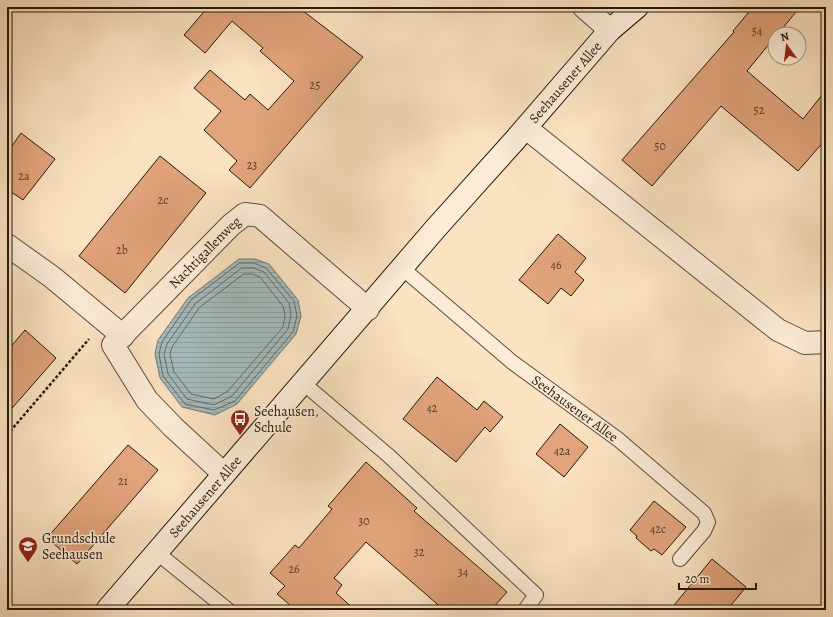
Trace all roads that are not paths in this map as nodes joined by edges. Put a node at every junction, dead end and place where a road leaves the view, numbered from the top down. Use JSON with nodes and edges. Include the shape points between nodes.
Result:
{"nodes":[{"id":1,"x":584,"y":7,"type":"edge"},
{"id":2,"x":637,"y":7,"type":"edge"},
{"id":3,"x":610,"y":30,"type":"junction"},
{"id":4,"x":526,"y":128,"type":"junction"},
{"id":5,"x":7,"y":245,"type":"edge"},
{"id":6,"x":402,"y":268,"type":"junction"},
{"id":7,"x":368,"y":309,"type":"junction"},
{"id":8,"x":123,"y":336,"type":"junction"},
{"id":9,"x":826,"y":342,"type":"edge"},
{"id":10,"x":303,"y":384,"type":"junction"},
{"id":11,"x":224,"y":474,"type":"junction"},
{"id":12,"x":156,"y":552,"type":"junction"},
{"id":13,"x":680,"y":559,"type":"dead end"},
{"id":14,"x":107,"y":610,"type":"edge"},
{"id":15,"x":228,"y":610,"type":"edge"},
{"id":16,"x":525,"y":610,"type":"edge"}],
"edges":[{"from":1,"to":3,"type":"street"},
{"from":2,"to":3,"type":"street","name":"Seehausener Allee"},
{"from":3,"to":4,"type":"street","name":"Seehausener Allee"},
{"from":4,"to":6,"type":"street","name":"Seehausener Allee"},
{"from":4,"to":9,"type":"street","via":[[778,330],[804,344]]},
{"from":5,"to":8,"type":"street","via":[[52,277]]},
{"from":6,"to":7,"type":"street","name":"Seehausener Allee"},
{"from":6,"to":13,"type":"lane","name":"Seehausener Allee","via":[[512,362],[619,440],[704,513],[708,522],[704,531]]},
{"from":7,"to":8,"type":"street","name":"Nachtigallenweg","via":[[260,216],[245,214],[231,224]]},
{"from":7,"to":10,"type":"street","name":"Seehausener Allee"},
{"from":8,"to":11,"type":"street","name":"Nachtigallenweg","via":[[113,345],[147,400],[172,427]]},
{"from":10,"to":11,"type":"street","name":"Seehausener Allee"},
{"from":10,"to":16,"type":"lane","via":[[389,456],[536,595]]},
{"from":11,"to":12,"type":"street","name":"Seehausener Allee"},
{"from":12,"to":14,"type":"street","name":"Seehausener Allee"},
{"from":12,"to":15,"type":"lane"}]}
